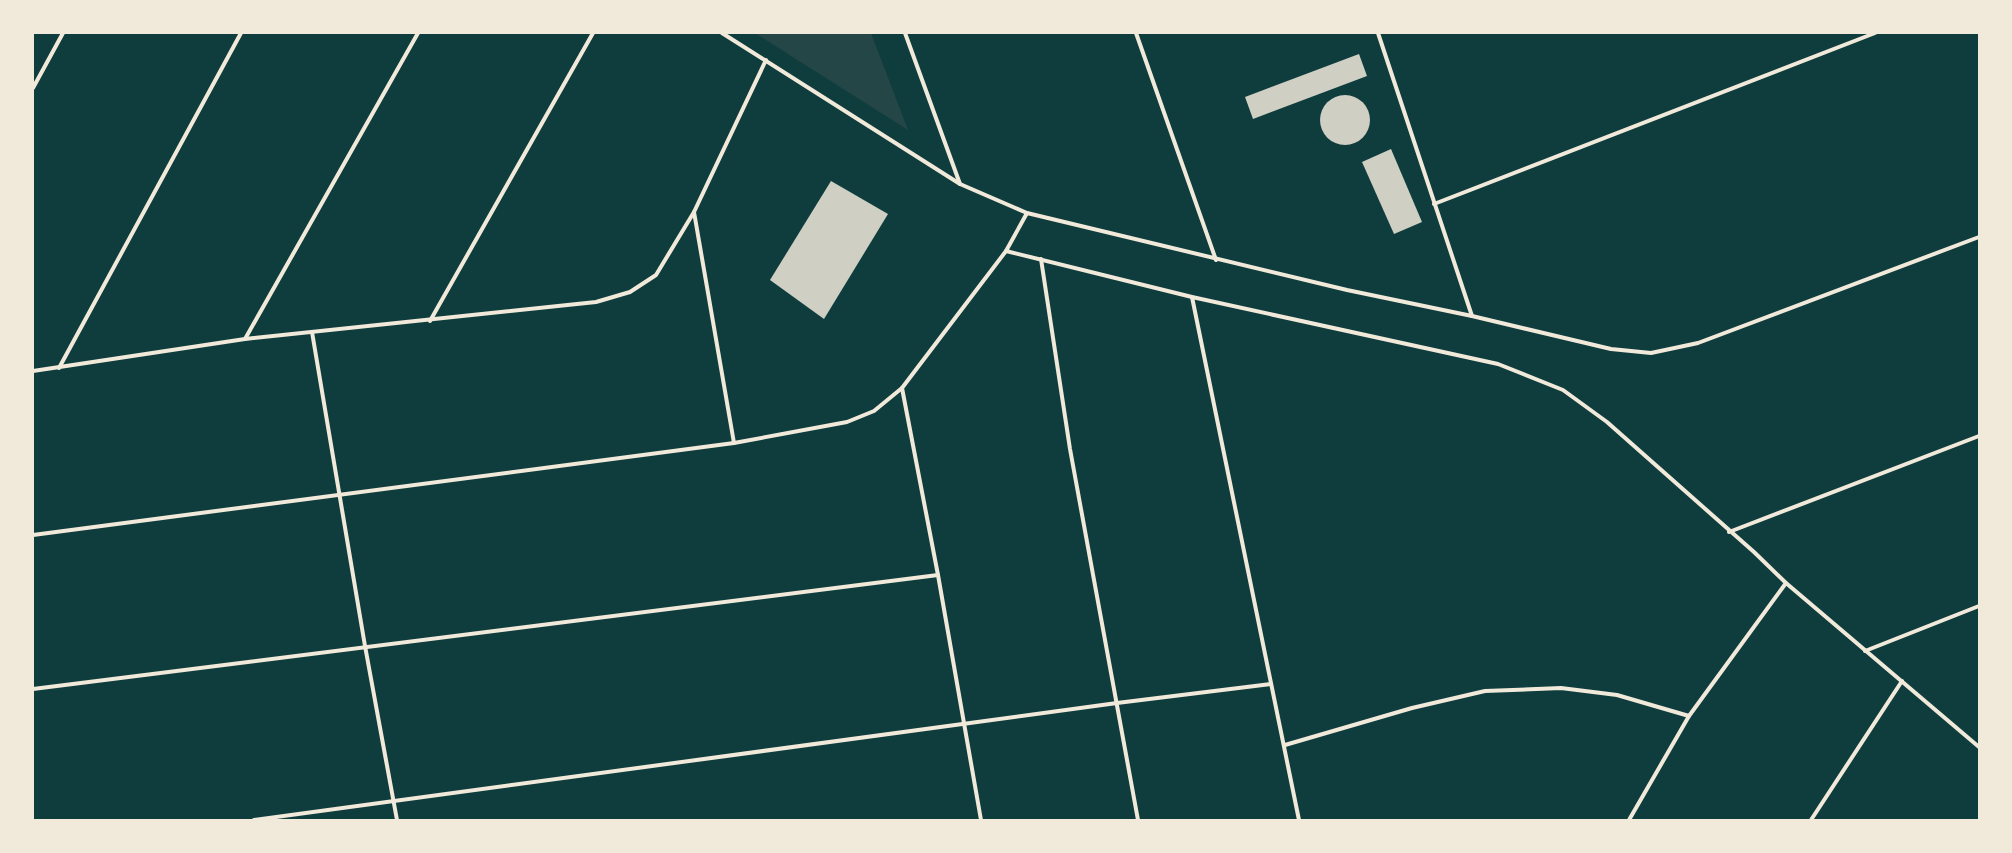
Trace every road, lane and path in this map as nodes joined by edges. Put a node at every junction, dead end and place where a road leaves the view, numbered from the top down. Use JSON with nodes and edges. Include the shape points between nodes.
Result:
{"nodes":[{"id":1,"x":63,"y":33,"type":"edge"},
{"id":2,"x":241,"y":33,"type":"edge"},
{"id":3,"x":418,"y":33,"type":"edge"},
{"id":4,"x":592,"y":33,"type":"edge"},
{"id":5,"x":722,"y":33,"type":"edge"},
{"id":6,"x":905,"y":33,"type":"edge"},
{"id":7,"x":1136,"y":33,"type":"edge"},
{"id":8,"x":1378,"y":33,"type":"edge"},
{"id":9,"x":1875,"y":33,"type":"edge"},
{"id":10,"x":766,"y":60,"type":"junction"},
{"id":11,"x":33,"y":88,"type":"edge"},
{"id":12,"x":960,"y":184,"type":"junction"},
{"id":13,"x":1434,"y":204,"type":"junction"},
{"id":14,"x":694,"y":212,"type":"junction"},
{"id":15,"x":1027,"y":213,"type":"junction"},
{"id":16,"x":1979,"y":237,"type":"edge"},
{"id":17,"x":1006,"y":251,"type":"junction"},
{"id":18,"x":1041,"y":259,"type":"junction"},
{"id":19,"x":1216,"y":260,"type":"junction"},
{"id":20,"x":1192,"y":297,"type":"junction"},
{"id":21,"x":1472,"y":316,"type":"junction"},
{"id":22,"x":430,"y":321,"type":"junction"},
{"id":23,"x":312,"y":332,"type":"junction"},
{"id":24,"x":245,"y":339,"type":"junction"},
{"id":25,"x":59,"y":368,"type":"junction"},
{"id":26,"x":33,"y":371,"type":"edge"},
{"id":27,"x":902,"y":388,"type":"junction"},
{"id":28,"x":1979,"y":436,"type":"edge"},
{"id":29,"x":734,"y":443,"type":"junction"},
{"id":30,"x":340,"y":494,"type":"junction"},
{"id":31,"x":1729,"y":532,"type":"junction"},
{"id":32,"x":33,"y":535,"type":"edge"},
{"id":33,"x":938,"y":575,"type":"junction"},
{"id":34,"x":1786,"y":583,"type":"junction"},
{"id":35,"x":1979,"y":606,"type":"edge"},
{"id":36,"x":365,"y":646,"type":"junction"},
{"id":37,"x":1865,"y":650,"type":"junction"},
{"id":38,"x":1902,"y":681,"type":"junction"},
{"id":39,"x":1271,"y":684,"type":"junction"},
{"id":40,"x":33,"y":689,"type":"edge"},
{"id":41,"x":1117,"y":703,"type":"junction"},
{"id":42,"x":1690,"y":716,"type":"junction"},
{"id":43,"x":964,"y":725,"type":"junction"},
{"id":44,"x":1285,"y":744,"type":"junction"},
{"id":45,"x":1979,"y":747,"type":"edge"},
{"id":46,"x":394,"y":801,"type":"junction"},
{"id":47,"x":254,"y":820,"type":"edge"},
{"id":48,"x":397,"y":820,"type":"edge"},
{"id":49,"x":981,"y":820,"type":"edge"},
{"id":50,"x":1138,"y":820,"type":"edge"},
{"id":51,"x":1299,"y":820,"type":"edge"},
{"id":52,"x":1629,"y":820,"type":"edge"},
{"id":53,"x":1811,"y":820,"type":"edge"}],
"edges":[{"from":1,"to":11,"type":"street"},
{"from":2,"to":25,"type":"street"},
{"from":3,"to":24,"type":"street"},
{"from":4,"to":22,"type":"street"},
{"from":5,"to":10,"type":"street"},
{"from":6,"to":12,"type":"street"},
{"from":7,"to":19,"type":"street"},
{"from":8,"to":13,"type":"street"},
{"from":9,"to":13,"type":"street"},
{"from":10,"to":12,"type":"street"},
{"from":10,"to":14,"type":"street"},
{"from":12,"to":15,"type":"street"},
{"from":13,"to":21,"type":"street"},
{"from":14,"to":22,"type":"street","via":[[656,275],[630,292],[596,302]]},
{"from":14,"to":29,"type":"street"},
{"from":15,"to":17,"type":"street"},
{"from":15,"to":19,"type":"street"},
{"from":16,"to":21,"type":"street","via":[[1698,343],[1651,353],[1611,349]]},
{"from":17,"to":18,"type":"street"},
{"from":17,"to":27,"type":"street"},
{"from":18,"to":20,"type":"street"},
{"from":18,"to":41,"type":"street","via":[[1070,449]]},
{"from":19,"to":21,"type":"street"},
{"from":20,"to":31,"type":"street","via":[[1498,364],[1563,390],[1608,422]]},
{"from":20,"to":39,"type":"street"},
{"from":22,"to":23,"type":"street"},
{"from":23,"to":24,"type":"street"},
{"from":23,"to":30,"type":"street"},
{"from":24,"to":25,"type":"street"},
{"from":25,"to":26,"type":"street"},
{"from":27,"to":29,"type":"street","via":[[874,410],[847,422]]},
{"from":27,"to":33,"type":"street"},
{"from":28,"to":31,"type":"street"},
{"from":29,"to":30,"type":"street"},
{"from":30,"to":32,"type":"street"},
{"from":30,"to":36,"type":"street"},
{"from":31,"to":34,"type":"street"},
{"from":33,"to":36,"type":"street"},
{"from":33,"to":43,"type":"street"},
{"from":34,"to":37,"type":"street"},
{"from":34,"to":42,"type":"street"},
{"from":35,"to":37,"type":"street"},
{"from":36,"to":40,"type":"street"},
{"from":36,"to":46,"type":"street"},
{"from":37,"to":38,"type":"street"},
{"from":38,"to":45,"type":"street"},
{"from":38,"to":53,"type":"street"},
{"from":39,"to":41,"type":"street"},
{"from":39,"to":44,"type":"street"},
{"from":41,"to":43,"type":"street"},
{"from":41,"to":50,"type":"street"},
{"from":42,"to":44,"type":"street","via":[[1617,695],[1561,688],[1485,691],[1412,708]]},
{"from":42,"to":52,"type":"street"},
{"from":43,"to":46,"type":"street"},
{"from":43,"to":49,"type":"street"},
{"from":44,"to":51,"type":"street"},
{"from":46,"to":47,"type":"street"},
{"from":46,"to":48,"type":"street"}]}
